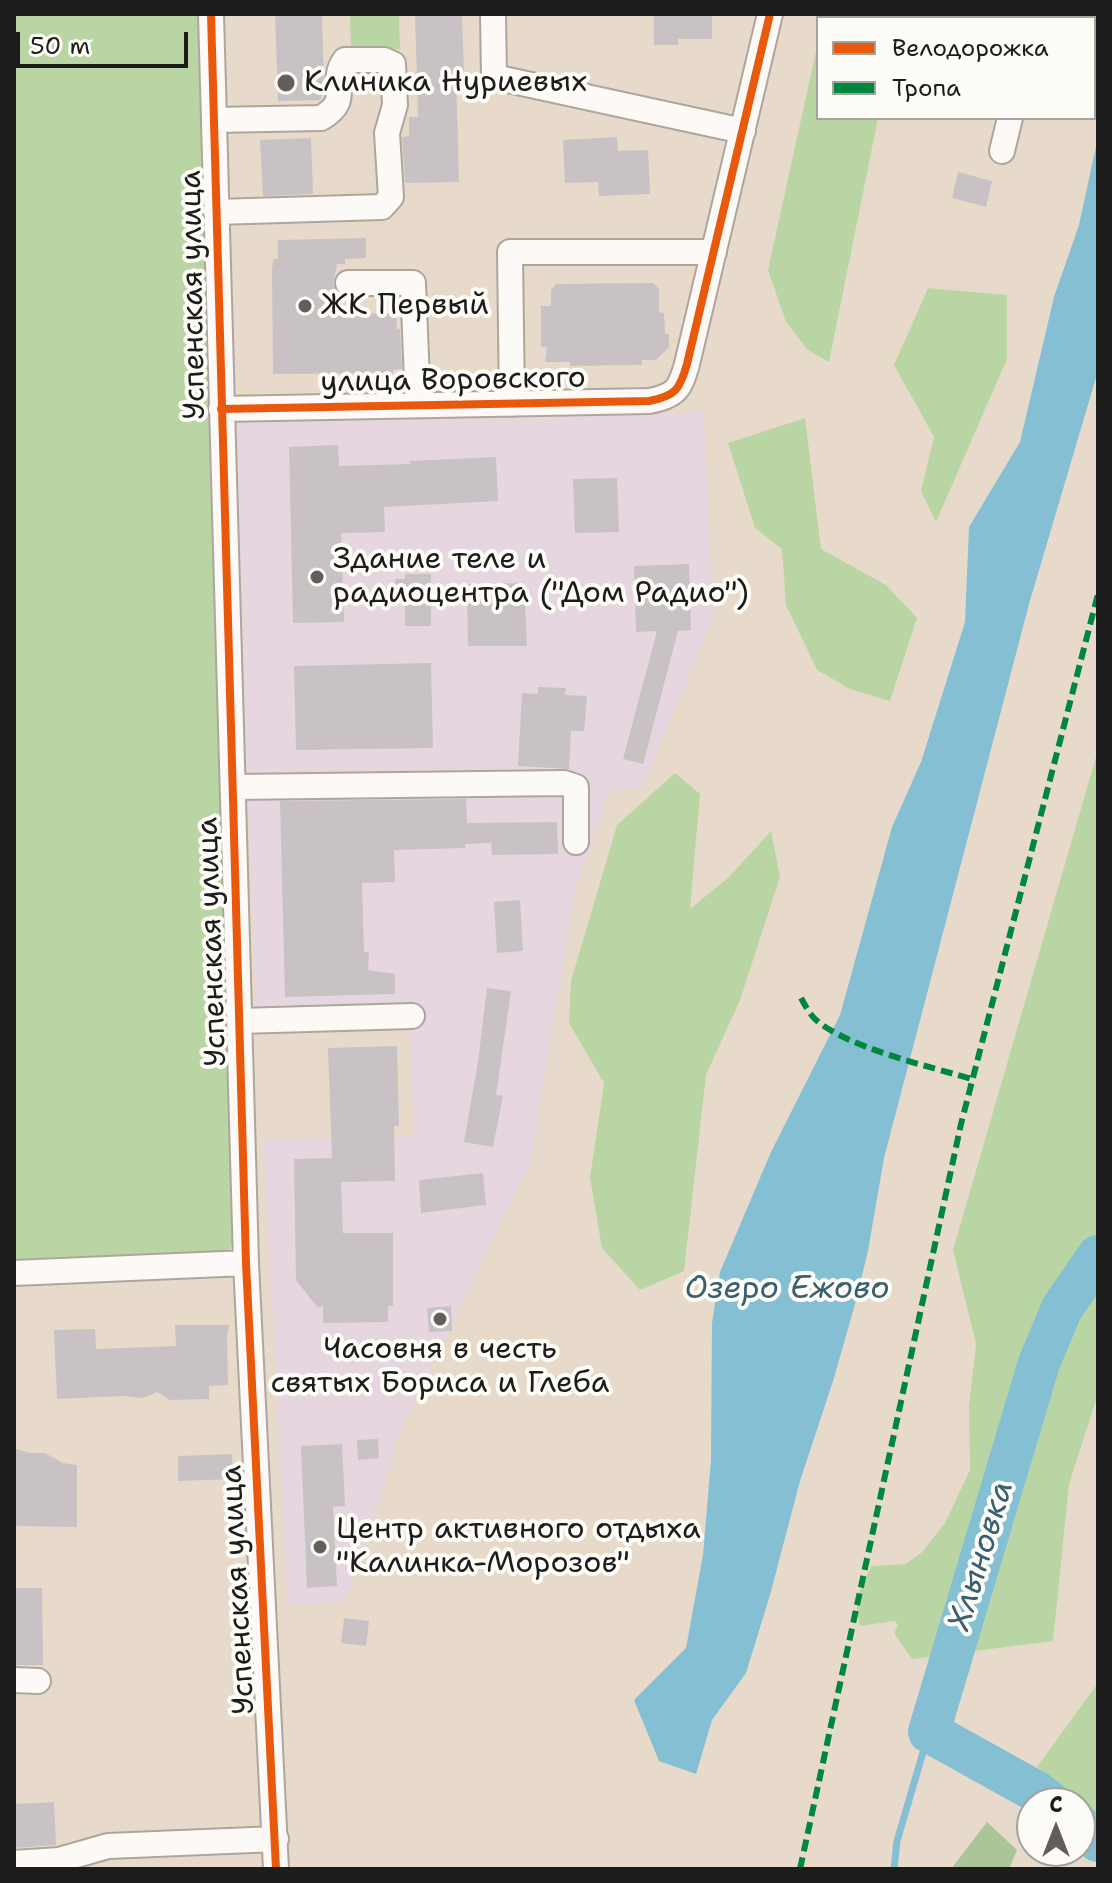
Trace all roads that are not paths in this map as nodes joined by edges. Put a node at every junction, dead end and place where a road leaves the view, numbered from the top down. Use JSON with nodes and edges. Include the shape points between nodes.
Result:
{"nodes":[{"id":1,"x":211,"y":14,"type":"edge"},
{"id":2,"x":493,"y":14,"type":"edge"},
{"id":3,"x":770,"y":14,"type":"edge"},
{"id":4,"x":214,"y":120,"type":"junction"},
{"id":5,"x":1010,"y":120,"type":"edge"},
{"id":6,"x":743,"y":131,"type":"junction"},
{"id":7,"x":1002,"y":151,"type":"dead end"},
{"id":8,"x":216,"y":212,"type":"junction"},
{"id":9,"x":714,"y":252,"type":"junction"},
{"id":10,"x":348,"y":283,"type":"dead end"},
{"id":11,"x":512,"y":404,"type":"junction"},
{"id":12,"x":418,"y":405,"type":"junction"},
{"id":13,"x":221,"y":409,"type":"junction"},
{"id":14,"x":233,"y":787,"type":"junction"},
{"id":15,"x":576,"y":842,"type":"dead end"},
{"id":16,"x":412,"y":1016,"type":"dead end"},
{"id":17,"x":239,"y":1021,"type":"junction"},
{"id":18,"x":246,"y":1263,"type":"junction"},
{"id":19,"x":14,"y":1273,"type":"edge"},
{"id":20,"x":276,"y":1839,"type":"junction"},
{"id":21,"x":14,"y":1863,"type":"edge"},
{"id":22,"x":276,"y":1869,"type":"edge"}],
"edges":[{"from":1,"to":4,"type":"street","name":"Успенская улица"},
{"from":2,"to":6,"type":"street","via":[[494,77]]},
{"from":3,"to":6,"type":"street"},
{"from":4,"to":8,"type":"street","name":"Успенская улица"},
{"from":4,"to":8,"type":"street","via":[[321,118],[334,111],[340,99],[345,60],[393,64],[395,105],[387,133],[391,197],[382,207]]},
{"from":5,"to":7,"type":"street"},
{"from":6,"to":9,"type":"street"},
{"from":8,"to":13,"type":"street","name":"Успенская улица"},
{"from":9,"to":11,"type":"street","name":"улица Воровского","via":[[681,385],[667,398]]},
{"from":9,"to":11,"type":"street","via":[[510,252]]},
{"from":10,"to":12,"type":"street","via":[[413,283]]},
{"from":11,"to":12,"type":"street","name":"улица Воровского"},
{"from":12,"to":13,"type":"street","name":"улица Воровского"},
{"from":13,"to":14,"type":"street","name":"Успенская улица"},
{"from":14,"to":15,"type":"street","via":[[564,783],[576,787]]},
{"from":14,"to":17,"type":"street","name":"Успенская улица"},
{"from":16,"to":17,"type":"street"},
{"from":17,"to":18,"type":"street","name":"Успенская улица"},
{"from":18,"to":19,"type":"street"},
{"from":18,"to":20,"type":"street","name":"Успенская улица"},
{"from":20,"to":21,"type":"street","via":[[108,1846],[59,1860]]},
{"from":20,"to":22,"type":"street","name":"Успенская улица"}]}
